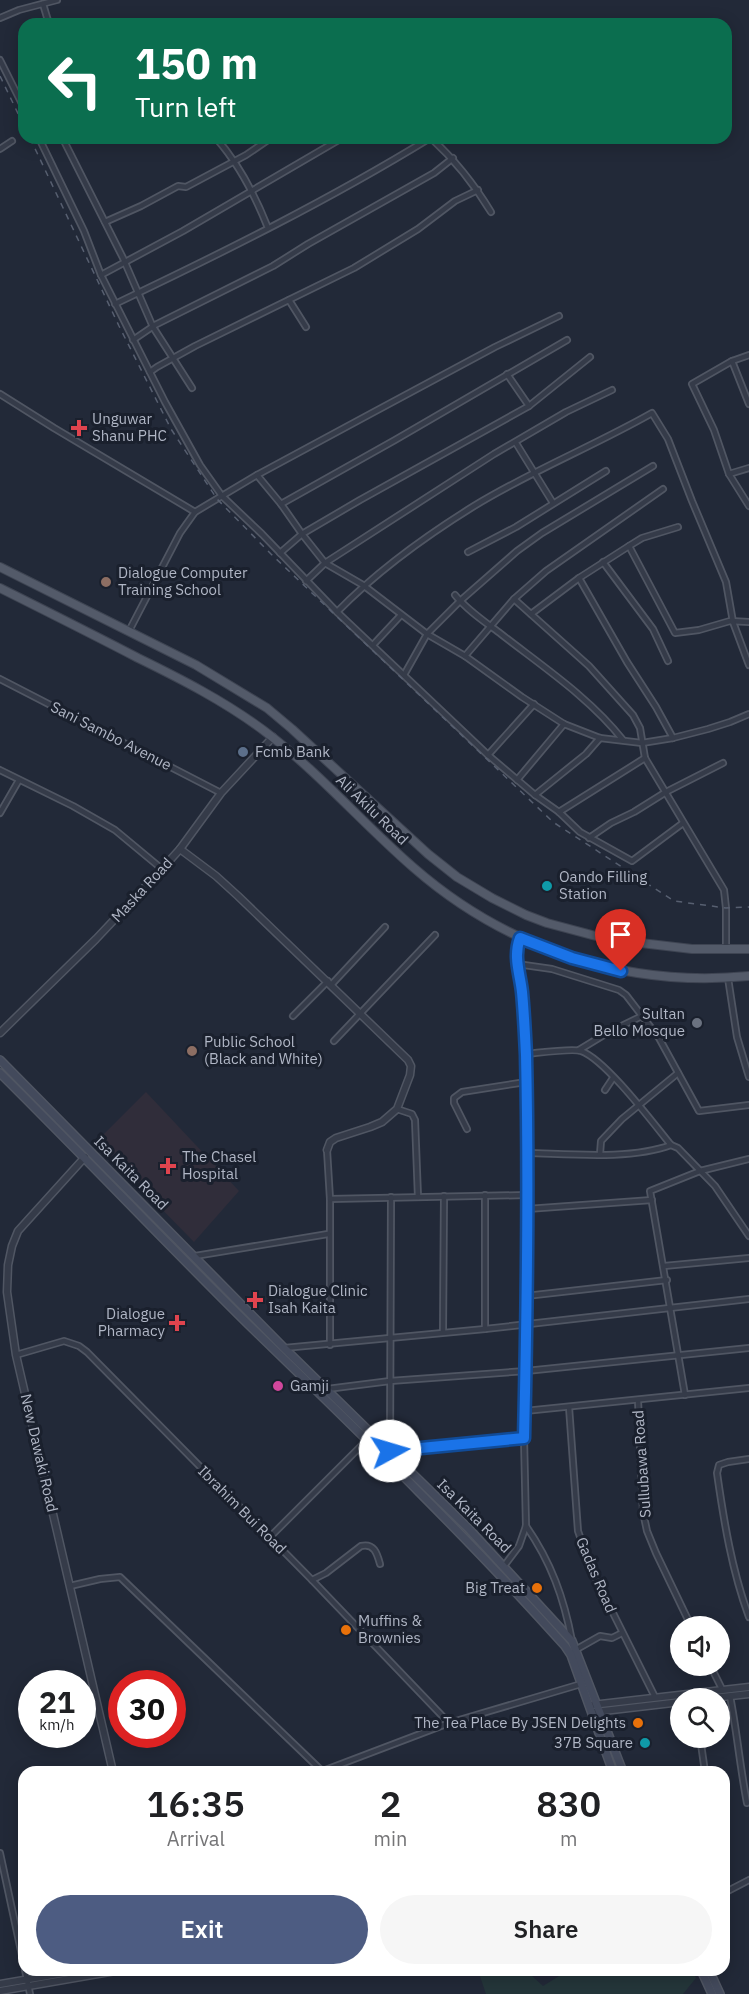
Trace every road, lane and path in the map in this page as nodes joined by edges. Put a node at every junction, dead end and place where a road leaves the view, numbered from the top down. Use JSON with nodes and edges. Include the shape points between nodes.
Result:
{"nodes":[{"id":1,"x":57,"y":0,"type":"edge"},
{"id":2,"x":43,"y":4,"type":"junction"},
{"id":3,"x":0,"y":18,"type":"edge"},
{"id":4,"x":46,"y":18,"type":"edge"},
{"id":5,"x":0,"y":60,"type":"edge"},
{"id":6,"x":18,"y":96,"type":"edge"},
{"id":7,"x":12,"y":141,"type":"dead end"},
{"id":8,"x":42,"y":144,"type":"edge"},
{"id":9,"x":66,"y":144,"type":"edge"},
{"id":10,"x":220,"y":144,"type":"edge"},
{"id":11,"x":262,"y":144,"type":"edge"},
{"id":12,"x":332,"y":144,"type":"edge"},
{"id":13,"x":421,"y":144,"type":"edge"},
{"id":14,"x":438,"y":144,"type":"edge"},
{"id":15,"x":0,"y":149,"type":"edge"},
{"id":16,"x":453,"y":158,"type":"junction"},
{"id":17,"x":234,"y":162,"type":"junction"},
{"id":18,"x":478,"y":190,"type":"junction"},
{"id":19,"x":252,"y":191,"type":"junction"},
{"id":20,"x":491,"y":212,"type":"dead end"},
{"id":21,"x":105,"y":222,"type":"junction"},
{"id":22,"x":268,"y":228,"type":"junction"},
{"id":23,"x":125,"y":263,"type":"junction"},
{"id":24,"x":101,"y":275,"type":"junction"},
{"id":25,"x":138,"y":293,"type":"junction"},
{"id":26,"x":289,"y":300,"type":"junction"},
{"id":27,"x":115,"y":304,"type":"junction"},
{"id":28,"x":559,"y":316,"type":"dead end"},
{"id":29,"x":153,"y":327,"type":"junction"},
{"id":30,"x":306,"y":327,"type":"dead end"},
{"id":31,"x":133,"y":340,"type":"junction"},
{"id":32,"x":567,"y":340,"type":"dead end"},
{"id":33,"x":749,"y":355,"type":"edge"},
{"id":34,"x":590,"y":357,"type":"dead end"},
{"id":35,"x":173,"y":358,"type":"junction"},
{"id":36,"x":732,"y":361,"type":"junction"},
{"id":37,"x":150,"y":372,"type":"junction"},
{"id":38,"x":507,"y":374,"type":"junction"},
{"id":39,"x":192,"y":388,"type":"dead end"},
{"id":40,"x":612,"y":390,"type":"dead end"},
{"id":41,"x":0,"y":394,"type":"edge"},
{"id":42,"x":749,"y":404,"type":"edge"},
{"id":43,"x":529,"y":406,"type":"junction"},
{"id":44,"x":516,"y":443,"type":"junction"},
{"id":45,"x":653,"y":466,"type":"dead end"},
{"id":46,"x":749,"y":468,"type":"edge"},
{"id":47,"x":606,"y":471,"type":"dead end"},
{"id":48,"x":535,"y":473,"type":"junction"},
{"id":49,"x":729,"y":474,"type":"junction"},
{"id":50,"x":257,"y":475,"type":"junction"},
{"id":51,"x":663,"y":489,"type":"dead end"},
{"id":52,"x":222,"y":496,"type":"junction"},
{"id":53,"x":553,"y":503,"type":"junction"},
{"id":54,"x":281,"y":504,"type":"junction"},
{"id":55,"x":749,"y":506,"type":"edge"},
{"id":56,"x":195,"y":512,"type":"junction"},
{"id":57,"x":678,"y":527,"type":"dead end"},
{"id":58,"x":302,"y":534,"type":"junction"},
{"id":59,"x":629,"y":546,"type":"junction"},
{"id":60,"x":468,"y":552,"type":"dead end"},
{"id":61,"x":280,"y":553,"type":"junction"},
{"id":62,"x":325,"y":562,"type":"junction"},
{"id":63,"x":603,"y":562,"type":"junction"},
{"id":64,"x":0,"y":567,"type":"edge"},
{"id":65,"x":579,"y":578,"type":"junction"},
{"id":66,"x":306,"y":581,"type":"junction"},
{"id":67,"x":363,"y":585,"type":"junction"},
{"id":68,"x":0,"y":588,"type":"edge"},
{"id":69,"x":455,"y":595,"type":"dead end"},
{"id":70,"x":514,"y":599,"type":"junction"},
{"id":71,"x":460,"y":601,"type":"junction"},
{"id":72,"x":337,"y":612,"type":"junction"},
{"id":73,"x":531,"y":614,"type":"junction"},
{"id":74,"x":400,"y":615,"type":"junction"},
{"id":75,"x":734,"y":622,"type":"junction"},
{"id":76,"x":749,"y":622,"type":"edge"},
{"id":77,"x":491,"y":627,"type":"junction"},
{"id":78,"x":129,"y":631,"type":"junction"},
{"id":79,"x":428,"y":634,"type":"junction"},
{"id":80,"x":373,"y":645,"type":"junction"},
{"id":81,"x":465,"y":656,"type":"junction"},
{"id":82,"x":668,"y":661,"type":"dead end"},
{"id":83,"x":749,"y":665,"type":"edge"},
{"id":84,"x":404,"y":675,"type":"junction"},
{"id":85,"x":0,"y":679,"type":"edge"},
{"id":86,"x":534,"y":704,"type":"junction"},
{"id":87,"x":749,"y":714,"type":"edge"},
{"id":88,"x":564,"y":723,"type":"junction"},
{"id":89,"x":273,"y":737,"type":"junction"},
{"id":90,"x":600,"y":738,"type":"junction"},
{"id":91,"x":673,"y":738,"type":"junction"},
{"id":92,"x":623,"y":740,"type":"junction"},
{"id":93,"x":642,"y":743,"type":"junction"},
{"id":94,"x":488,"y":754,"type":"junction"},
{"id":95,"x":645,"y":758,"type":"junction"},
{"id":96,"x":723,"y":763,"type":"dead end"},
{"id":97,"x":0,"y":770,"type":"edge"},
{"id":98,"x":19,"y":780,"type":"junction"},
{"id":99,"x":517,"y":780,"type":"junction"},
{"id":100,"x":666,"y":792,"type":"junction"},
{"id":101,"x":221,"y":793,"type":"junction"},
{"id":102,"x":535,"y":795,"type":"junction"},
{"id":103,"x":559,"y":812,"type":"junction"},
{"id":104,"x":0,"y":813,"type":"edge"},
{"id":105,"x":683,"y":823,"type":"junction"},
{"id":106,"x":590,"y":838,"type":"junction"},
{"id":107,"x":180,"y":849,"type":"junction"},
{"id":108,"x":162,"y":869,"type":"junction"},
{"id":109,"x":385,"y":927,"type":"dead end"},
{"id":110,"x":435,"y":935,"type":"dead end"},
{"id":111,"x":520,"y":938,"type":"junction"},
{"id":112,"x":749,"y":949,"type":"edge"},
{"id":113,"x":726,"y":950,"type":"junction"},
{"id":114,"x":517,"y":964,"type":"junction"},
{"id":115,"x":749,"y":976,"type":"edge"},
{"id":116,"x":728,"y":978,"type":"junction"},
{"id":117,"x":330,"y":982,"type":"junction"},
{"id":118,"x":360,"y":1012,"type":"junction"},
{"id":119,"x":293,"y":1016,"type":"dead end"},
{"id":120,"x":642,"y":1016,"type":"junction"},
{"id":121,"x":0,"y":1033,"type":"edge"},
{"id":122,"x":334,"y":1041,"type":"dead end"},
{"id":123,"x":579,"y":1050,"type":"junction"},
{"id":124,"x":526,"y":1054,"type":"junction"},
{"id":125,"x":0,"y":1060,"type":"edge"},
{"id":126,"x":0,"y":1073,"type":"edge"},
{"id":127,"x":678,"y":1073,"type":"junction"},
{"id":128,"x":613,"y":1077,"type":"junction"},
{"id":129,"x":749,"y":1077,"type":"edge"},
{"id":130,"x":526,"y":1082,"type":"junction"},
{"id":131,"x":605,"y":1090,"type":"dead end"},
{"id":132,"x":639,"y":1105,"type":"junction"},
{"id":133,"x":749,"y":1105,"type":"edge"},
{"id":134,"x":397,"y":1109,"type":"junction"},
{"id":135,"x":467,"y":1129,"type":"dead end"},
{"id":136,"x":671,"y":1145,"type":"junction"},
{"id":137,"x":327,"y":1150,"type":"joint"},
{"id":138,"x":527,"y":1153,"type":"junction"},
{"id":139,"x":600,"y":1154,"type":"junction"},
{"id":140,"x":85,"y":1157,"type":"junction"},
{"id":141,"x":749,"y":1159,"type":"edge"},
{"id":142,"x":700,"y":1171,"type":"junction"},
{"id":143,"x":527,"y":1195,"type":"junction"},
{"id":144,"x":444,"y":1196,"type":"junction"},
{"id":145,"x":485,"y":1196,"type":"junction"},
{"id":146,"x":391,"y":1197,"type":"junction"},
{"id":147,"x":418,"y":1197,"type":"junction"},
{"id":148,"x":330,"y":1199,"type":"junction"},
{"id":149,"x":652,"y":1200,"type":"junction"},
{"id":150,"x":527,"y":1209,"type":"junction"},
{"id":151,"x":160,"y":1221,"type":"junction"},
{"id":152,"x":154,"y":1228,"type":"junction"},
{"id":153,"x":328,"y":1234,"type":"junction"},
{"id":154,"x":749,"y":1236,"type":"edge"},
{"id":155,"x":195,"y":1256,"type":"junction"},
{"id":156,"x":749,"y":1258,"type":"edge"},
{"id":157,"x":664,"y":1266,"type":"junction"},
{"id":158,"x":666,"y":1281,"type":"junction"},
{"id":159,"x":526,"y":1296,"type":"junction"},
{"id":160,"x":749,"y":1299,"type":"edge"},
{"id":161,"x":671,"y":1306,"type":"junction"},
{"id":162,"x":527,"y":1324,"type":"junction"},
{"id":163,"x":485,"y":1329,"type":"junction"},
{"id":164,"x":443,"y":1332,"type":"junction"},
{"id":165,"x":389,"y":1337,"type":"junction"},
{"id":166,"x":330,"y":1345,"type":"junction"},
{"id":167,"x":284,"y":1348,"type":"junction"},
{"id":168,"x":749,"y":1348,"type":"edge"},
{"id":169,"x":16,"y":1355,"type":"junction"},
{"id":170,"x":679,"y":1355,"type":"junction"},
{"id":171,"x":300,"y":1369,"type":"junction"},
{"id":172,"x":526,"y":1371,"type":"junction"},
{"id":173,"x":390,"y":1381,"type":"junction"},
{"id":174,"x":749,"y":1388,"type":"edge"},
{"id":175,"x":327,"y":1389,"type":"junction"},
{"id":176,"x":685,"y":1395,"type":"junction"},
{"id":177,"x":638,"y":1400,"type":"junction"},
{"id":178,"x":569,"y":1407,"type":"junction"},
{"id":179,"x":525,"y":1412,"type":"junction"},
{"id":180,"x":524,"y":1438,"type":"junction"},
{"id":181,"x":367,"y":1440,"type":"junction"},
{"id":182,"x":389,"y":1450,"type":"junction"},
{"id":183,"x":749,"y":1459,"type":"edge"},
{"id":184,"x":526,"y":1526,"type":"junction"},
{"id":185,"x":468,"y":1528,"type":"junction"},
{"id":186,"x":462,"y":1534,"type":"junction"},
{"id":187,"x":269,"y":1538,"type":"junction"},
{"id":188,"x":380,"y":1564,"type":"dead end"},
{"id":189,"x":504,"y":1566,"type":"junction"},
{"id":190,"x":312,"y":1580,"type":"junction"},
{"id":191,"x":70,"y":1586,"type":"junction"},
{"id":192,"x":749,"y":1599,"type":"edge"},
{"id":193,"x":743,"y":1600,"type":"junction"},
{"id":194,"x":686,"y":1616,"type":"edge"},
{"id":195,"x":749,"y":1617,"type":"edge"},
{"id":196,"x":622,"y":1633,"type":"junction"},
{"id":197,"x":572,"y":1641,"type":"junction"},
{"id":198,"x":576,"y":1648,"type":"junction"},
{"id":199,"x":581,"y":1684,"type":"junction"},
{"id":200,"x":749,"y":1687,"type":"edge"},
{"id":201,"x":730,"y":1688,"type":"edge"},
{"id":202,"x":749,"y":1694,"type":"edge"},
{"id":203,"x":670,"y":1696,"type":"edge"},
{"id":204,"x":730,"y":1696,"type":"joint"},
{"id":205,"x":655,"y":1697,"type":"junction"},
{"id":206,"x":670,"y":1703,"type":"edge"},
{"id":207,"x":594,"y":1708,"type":"junction"},
{"id":208,"x":449,"y":1723,"type":"junction"},
{"id":209,"x":702,"y":1748,"type":"edge"},
{"id":210,"x":112,"y":1766,"type":"edge"},
{"id":211,"x":316,"y":1766,"type":"edge"},
{"id":212,"x":334,"y":1766,"type":"edge"},
{"id":213,"x":612,"y":1766,"type":"edge"},
{"id":214,"x":620,"y":1766,"type":"edge"},
{"id":215,"x":704,"y":1766,"type":"edge"},
{"id":216,"x":747,"y":1803,"type":"dead end"},
{"id":217,"x":0,"y":1853,"type":"edge"},
{"id":218,"x":749,"y":1880,"type":"edge"},
{"id":219,"x":730,"y":1890,"type":"edge"},
{"id":220,"x":18,"y":1938,"type":"edge"},
{"id":221,"x":26,"y":1976,"type":"edge"},
{"id":222,"x":57,"y":1976,"type":"edge"},
{"id":223,"x":78,"y":1976,"type":"edge"},
{"id":224,"x":704,"y":1976,"type":"edge"},
{"id":225,"x":712,"y":1976,"type":"edge"},
{"id":226,"x":28,"y":1983,"type":"junction"},
{"id":227,"x":0,"y":1984,"type":"edge"},
{"id":228,"x":0,"y":1991,"type":"edge"},
{"id":229,"x":30,"y":1994,"type":"edge"},
{"id":230,"x":712,"y":1994,"type":"edge"},
{"id":231,"x":720,"y":1994,"type":"edge"}],
"edges":[{"from":1,"to":2,"type":"street"},
{"from":2,"to":3,"type":"street"},
{"from":2,"to":4,"type":"street"},
{"from":5,"to":6,"type":"street"},
{"from":7,"to":15,"type":"street"},
{"from":8,"to":24,"type":"street"},
{"from":9,"to":21,"type":"street"},
{"from":10,"to":17,"type":"street"},
{"from":11,"to":17,"type":"street"},
{"from":12,"to":19,"type":"street"},
{"from":13,"to":22,"type":"street"},
{"from":14,"to":16,"type":"street"},
{"from":16,"to":18,"type":"street"},
{"from":16,"to":29,"type":"street","via":[[434,173],[273,266]]},
{"from":17,"to":19,"type":"street"},
{"from":17,"to":21,"type":"street"},
{"from":18,"to":20,"type":"street"},
{"from":18,"to":26,"type":"street","via":[[354,268]]},
{"from":19,"to":22,"type":"street"},
{"from":19,"to":23,"type":"street"},
{"from":21,"to":23,"type":"street"},
{"from":22,"to":25,"type":"street"},
{"from":23,"to":24,"type":"street"},
{"from":23,"to":25,"type":"street"},
{"from":24,"to":27,"type":"street"},
{"from":25,"to":27,"type":"street"},
{"from":25,"to":29,"type":"street"},
{"from":26,"to":30,"type":"street"},
{"from":26,"to":35,"type":"street"},
{"from":27,"to":31,"type":"street"},
{"from":28,"to":50,"type":"street"},
{"from":29,"to":31,"type":"street"},
{"from":29,"to":35,"type":"street"},
{"from":31,"to":37,"type":"street"},
{"from":32,"to":38,"type":"street"},
{"from":33,"to":36,"type":"street"},
{"from":34,"to":43,"type":"street"},
{"from":35,"to":37,"type":"street"},
{"from":35,"to":39,"type":"street"},
{"from":36,"to":42,"type":"street"},
{"from":36,"to":49,"type":"street","via":[[692,384]]},
{"from":37,"to":52,"type":"street","via":[[200,465]]},
{"from":38,"to":43,"type":"street"},
{"from":38,"to":54,"type":"street"},
{"from":40,"to":44,"type":"street","via":[[556,417]]},
{"from":41,"to":56,"type":"street"},
{"from":43,"to":58,"type":"street"},
{"from":44,"to":48,"type":"street"},
{"from":44,"to":62,"type":"street"},
{"from":45,"to":71,"type":"street","via":[[526,545]]},
{"from":46,"to":49,"type":"street"},
{"from":47,"to":53,"type":"street"},
{"from":48,"to":53,"type":"street"},
{"from":48,"to":67,"type":"street","via":[[426,537]]},
{"from":48,"to":75,"type":"street","via":[[652,412],[668,439],[726,582]]},
{"from":49,"to":55,"type":"street"},
{"from":50,"to":52,"type":"street"},
{"from":50,"to":54,"type":"street"},
{"from":51,"to":70,"type":"street","via":[[546,571]]},
{"from":52,"to":56,"type":"street"},
{"from":52,"to":61,"type":"street"},
{"from":53,"to":60,"type":"street"},
{"from":54,"to":58,"type":"street"},
{"from":56,"to":78,"type":"street"},
{"from":57,"to":59,"type":"street"},
{"from":58,"to":61,"type":"street"},
{"from":58,"to":62,"type":"street"},
{"from":59,"to":63,"type":"street"},
{"from":59,"to":75,"type":"street","via":[[673,632]]},
{"from":61,"to":66,"type":"street"},
{"from":62,"to":66,"type":"street"},
{"from":62,"to":67,"type":"street"},
{"from":63,"to":65,"type":"street"},
{"from":63,"to":82,"type":"street","via":[[653,629]]},
{"from":64,"to":78,"type":"main road","name":"Ali Akilu Road"},
{"from":65,"to":73,"type":"street"},
{"from":65,"to":91,"type":"street"},
{"from":66,"to":72,"type":"street"},
{"from":67,"to":72,"type":"street"},
{"from":67,"to":74,"type":"street"},
{"from":68,"to":89,"type":"main road","name":"Ali Akilu Road","via":[[216,698]]},
{"from":69,"to":71,"type":"street"},
{"from":70,"to":73,"type":"street"},
{"from":70,"to":77,"type":"street"},
{"from":71,"to":77,"type":"street"},
{"from":71,"to":79,"type":"street"},
{"from":72,"to":80,"type":"street"},
{"from":73,"to":93,"type":"street","via":[[589,666],[633,715]]},
{"from":74,"to":79,"type":"street"},
{"from":74,"to":80,"type":"street"},
{"from":75,"to":76,"type":"street"},
{"from":75,"to":83,"type":"street"},
{"from":77,"to":81,"type":"street"},
{"from":77,"to":92,"type":"street","via":[[574,691]]},
{"from":78,"to":113,"type":"main road","name":"Ali Akilu Road","via":[[196,664],[267,708],[428,854],[492,898],[529,916],[607,939]]},
{"from":79,"to":81,"type":"street"},
{"from":79,"to":84,"type":"street"},
{"from":80,"to":84,"type":"street"},
{"from":81,"to":86,"type":"street"},
{"from":84,"to":94,"type":"street"},
{"from":85,"to":101,"type":"street","name":"Sani Sambo Avenue"},
{"from":86,"to":88,"type":"street"},
{"from":86,"to":94,"type":"street"},
{"from":87,"to":91,"type":"street"},
{"from":88,"to":90,"type":"street"},
{"from":88,"to":99,"type":"street"},
{"from":89,"to":101,"type":"street","name":"Maska Road"},
{"from":89,"to":111,"type":"main road","name":"Ali Akilu Road","via":[[431,882],[474,913]]},
{"from":90,"to":92,"type":"street"},
{"from":90,"to":102,"type":"street"},
{"from":91,"to":93,"type":"street"},
{"from":92,"to":93,"type":"street"},
{"from":93,"to":95,"type":"street"},
{"from":94,"to":99,"type":"street"},
{"from":95,"to":100,"type":"street"},
{"from":95,"to":103,"type":"street"},
{"from":96,"to":100,"type":"street"},
{"from":97,"to":98,"type":"street"},
{"from":98,"to":104,"type":"street"},
{"from":98,"to":108,"type":"street","via":[[115,830]]},
{"from":99,"to":102,"type":"street"},
{"from":100,"to":105,"type":"street"},
{"from":100,"to":106,"type":"street"},
{"from":101,"to":107,"type":"street","name":"Maska Road"},
{"from":102,"to":103,"type":"street"},
{"from":103,"to":106,"type":"street"},
{"from":105,"to":106,"type":"street","via":[[632,861]]},
{"from":105,"to":113,"type":"street","via":[[724,890]]},
{"from":107,"to":108,"type":"street","name":"Maska Road"},
{"from":107,"to":117,"type":"street","via":[[216,876]]},
{"from":108,"to":121,"type":"street","name":"Maska Road"},
{"from":109,"to":117,"type":"street"},
{"from":110,"to":118,"type":"street"},
{"from":111,"to":114,"type":"street"},
{"from":111,"to":116,"type":"main road","name":"Ali Akilu Road","via":[[621,971],[667,978]]},
{"from":112,"to":113,"type":"main road","name":"Ali Akilu Road"},
{"from":114,"to":120,"type":"street","via":[[552,969],[619,990]]},
{"from":114,"to":124,"type":"street"},
{"from":115,"to":116,"type":"main road","name":"Ali Akilu Road"},
{"from":116,"to":129,"type":"street","via":[[737,1037]]},
{"from":117,"to":118,"type":"street"},
{"from":117,"to":119,"type":"street"},
{"from":118,"to":122,"type":"street"},
{"from":118,"to":134,"type":"street","via":[[411,1066]]},
{"from":120,"to":123,"type":"street"},
{"from":120,"to":127,"type":"street"},
{"from":123,"to":124,"type":"street"},
{"from":123,"to":128,"type":"street"},
{"from":124,"to":130,"type":"street"},
{"from":125,"to":151,"type":"main road","name":"Isa Kaita Road"},
{"from":126,"to":140,"type":"main road","name":"Isa Kaita Road"},
{"from":127,"to":132,"type":"street"},
{"from":127,"to":133,"type":"street","via":[[699,1111]]},
{"from":128,"to":131,"type":"street"},
{"from":128,"to":132,"type":"street"},
{"from":130,"to":135,"type":"street","via":[[462,1092],[454,1098]]},
{"from":130,"to":138,"type":"street"},
{"from":132,"to":136,"type":"street"},
{"from":132,"to":139,"type":"street","via":[[602,1142]]},
{"from":134,"to":137,"type":"street","via":[[370,1128],[336,1138]]},
{"from":134,"to":147,"type":"street","via":[[412,1114],[415,1120]]},
{"from":136,"to":139,"type":"street","via":[[642,1152]]},
{"from":136,"to":142,"type":"street"},
{"from":137,"to":148,"type":"street"},
{"from":138,"to":139,"type":"street"},
{"from":138,"to":143,"type":"street"},
{"from":140,"to":152,"type":"main road","name":"Isa Kaita Road"},
{"from":140,"to":169,"type":"street","name":"New Dawaki Road","via":[[18,1231],[12,1246],[8,1292]]},
{"from":141,"to":142,"type":"street"},
{"from":142,"to":149,"type":"street","via":[[650,1191]]},
{"from":142,"to":154,"type":"street"},
{"from":143,"to":145,"type":"street"},
{"from":143,"to":150,"type":"street"},
{"from":144,"to":145,"type":"street"},
{"from":144,"to":147,"type":"street"},
{"from":144,"to":164,"type":"street"},
{"from":145,"to":163,"type":"street"},
{"from":146,"to":147,"type":"street"},
{"from":146,"to":148,"type":"street"},
{"from":146,"to":165,"type":"street"},
{"from":148,"to":153,"type":"street"},
{"from":149,"to":150,"type":"street"},
{"from":149,"to":157,"type":"street"},
{"from":150,"to":159,"type":"street"},
{"from":151,"to":152,"type":"main road"},
{"from":151,"to":155,"type":"main road","name":"Isa Kaita Road"},
{"from":152,"to":171,"type":"main road","name":"Isa Kaita Road"},
{"from":153,"to":155,"type":"street"},
{"from":153,"to":166,"type":"street"},
{"from":155,"to":167,"type":"main road","name":"Isa Kaita Road"},
{"from":156,"to":157,"type":"street"},
{"from":157,"to":158,"type":"street"},
{"from":158,"to":159,"type":"street"},
{"from":158,"to":161,"type":"street"},
{"from":159,"to":162,"type":"street"},
{"from":160,"to":161,"type":"street"},
{"from":161,"to":162,"type":"street"},
{"from":161,"to":170,"type":"street"},
{"from":162,"to":163,"type":"street"},
{"from":162,"to":172,"type":"street"},
{"from":163,"to":164,"type":"street"},
{"from":164,"to":165,"type":"street"},
{"from":165,"to":166,"type":"street"},
{"from":165,"to":173,"type":"street"},
{"from":166,"to":167,"type":"street"},
{"from":167,"to":171,"type":"main road","name":"Isa Kaita Road"},
{"from":168,"to":170,"type":"street"},
{"from":169,"to":187,"type":"street","name":"Ibrahim Bui Road","via":[[64,1341],[79,1346]]},
{"from":169,"to":191,"type":"street","name":"New Dawaki Road"},
{"from":170,"to":172,"type":"street"},
{"from":170,"to":176,"type":"street"},
{"from":171,"to":175,"type":"main road","name":"Isa Kaita Road"},
{"from":171,"to":181,"type":"main road","name":"Isa Kaita Road"},
{"from":172,"to":173,"type":"street"},
{"from":172,"to":179,"type":"street"},
{"from":173,"to":175,"type":"street"},
{"from":173,"to":182,"type":"street"},
{"from":174,"to":176,"type":"street"},
{"from":175,"to":182,"type":"main road","name":"Isa Kaita Road"},
{"from":176,"to":177,"type":"street"},
{"from":177,"to":178,"type":"street"},
{"from":177,"to":194,"type":"street","name":"Sullubawa Road","via":[[645,1521]]},
{"from":178,"to":179,"type":"street"},
{"from":178,"to":196,"type":"street","name":"Gadas Road","via":[[578,1531]]},
{"from":179,"to":180,"type":"street"},
{"from":180,"to":182,"type":"street"},
{"from":180,"to":184,"type":"street"},
{"from":181,"to":186,"type":"main road","name":"Isa Kaita Road"},
{"from":181,"to":187,"type":"street"},
{"from":182,"to":185,"type":"main road","name":"Isa Kaita Road"},
{"from":183,"to":193,"type":"street","via":[[728,1461],[719,1465],[717,1473]]},
{"from":184,"to":189,"type":"street","via":[[519,1546]]},
{"from":184,"to":197,"type":"street","via":[[540,1545],[557,1583]]},
{"from":185,"to":186,"type":"main road"},
{"from":185,"to":189,"type":"main road","name":"Isa Kaita Road"},
{"from":186,"to":199,"type":"main road","name":"Isa Kaita Road","via":[[566,1646]]},
{"from":187,"to":190,"type":"street","name":"Ibrahim Bui Road"},
{"from":188,"to":190,"type":"street","via":[[377,1553],[367,1544]]},
{"from":189,"to":197,"type":"main road","name":"Isa Kaita Road"},
{"from":190,"to":208,"type":"street","name":"Ibrahim Bui Road"},
{"from":191,"to":210,"type":"street","name":"New Dawaki Road"},
{"from":191,"to":211,"type":"street","via":[[120,1577]]},
{"from":192,"to":193,"type":"street"},
{"from":193,"to":195,"type":"street"},
{"from":196,"to":198,"type":"street","via":[[612,1638],[600,1636]]},
{"from":196,"to":205,"type":"street","name":"Gadas Road"},
{"from":197,"to":198,"type":"main road","name":"Isa Kaita Road"},
{"from":198,"to":207,"type":"main road","name":"Isa Kaita Road"},
{"from":199,"to":207,"type":"main road","name":"Isa Kaita Road"},
{"from":199,"to":208,"type":"street"},
{"from":200,"to":201,"type":"street"},
{"from":202,"to":204,"type":"street"},
{"from":203,"to":205,"type":"street"},
{"from":204,"to":216,"type":"street"},
{"from":205,"to":207,"type":"street"},
{"from":206,"to":207,"type":"street"},
{"from":207,"to":213,"type":"main road","name":"Isa Kaita Road"},
{"from":207,"to":214,"type":"main road","name":"Isa Kaita Road"},
{"from":208,"to":212,"type":"street"},
{"from":209,"to":215,"type":"street"},
{"from":217,"to":220,"type":"street"},
{"from":218,"to":219,"type":"street"},
{"from":221,"to":226,"type":"street"},
{"from":222,"to":226,"type":"street"},
{"from":223,"to":226,"type":"street"},
{"from":224,"to":230,"type":"main road"},
{"from":225,"to":231,"type":"main road"},
{"from":226,"to":227,"type":"street"},
{"from":226,"to":228,"type":"street"},
{"from":226,"to":229,"type":"street"}]}
